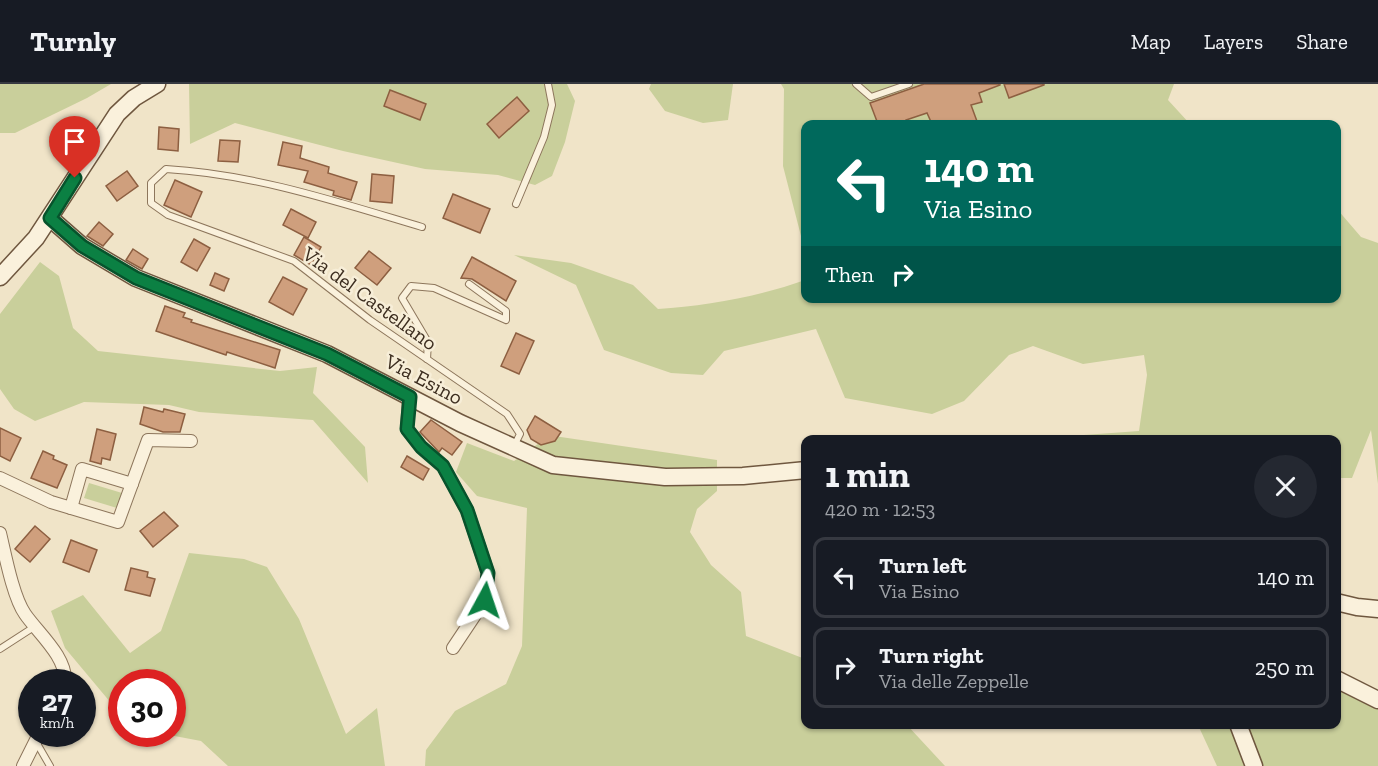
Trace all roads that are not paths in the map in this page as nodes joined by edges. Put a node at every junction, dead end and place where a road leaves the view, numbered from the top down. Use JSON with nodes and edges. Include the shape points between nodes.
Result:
{"nodes":[{"id":1,"x":157,"y":84,"type":"edge"},
{"id":2,"x":548,"y":84,"type":"edge"},
{"id":3,"x":856,"y":84,"type":"edge"},
{"id":4,"x":909,"y":84,"type":"edge"},
{"id":5,"x":516,"y":204,"type":"dead end"},
{"id":6,"x":50,"y":218,"type":"junction"},
{"id":7,"x":422,"y":227,"type":"dead end"},
{"id":8,"x":0,"y":278,"type":"edge"},
{"id":9,"x":469,"y":284,"type":"dead end"},
{"id":10,"x":427,"y":359,"type":"junction"},
{"id":11,"x":410,"y":397,"type":"junction"},
{"id":12,"x":191,"y":441,"type":"dead end"},
{"id":13,"x":514,"y":447,"type":"junction"},
{"id":14,"x":801,"y":471,"type":"edge"},
{"id":15,"x":0,"y":478,"type":"edge"},
{"id":16,"x":132,"y":484,"type":"junction"},
{"id":17,"x":71,"y":508,"type":"junction"},
{"id":18,"x":0,"y":532,"type":"edge"},
{"id":19,"x":1341,"y":603,"type":"edge"},
{"id":20,"x":1378,"y":609,"type":"edge"},
{"id":21,"x":34,"y":627,"type":"junction"},
{"id":22,"x":453,"y":648,"type":"dead end"},
{"id":23,"x":0,"y":649,"type":"edge"},
{"id":24,"x":61,"y":669,"type":"edge"},
{"id":25,"x":1341,"y":682,"type":"edge"},
{"id":26,"x":1378,"y":700,"type":"edge"},
{"id":27,"x":1240,"y":729,"type":"edge"},
{"id":28,"x":32,"y":747,"type":"edge"},
{"id":29,"x":42,"y":747,"type":"edge"},
{"id":30,"x":23,"y":766,"type":"edge"},
{"id":31,"x":50,"y":766,"type":"edge"},
{"id":32,"x":1254,"y":766,"type":"edge"}],
"edges":[{"from":1,"to":6,"type":"street","via":[[117,114]]},
{"from":2,"to":5,"type":"lane","via":[[552,105],[547,127]]},
{"from":3,"to":4,"type":"lane","via":[[871,97]]},
{"from":6,"to":8,"type":"street"},
{"from":6,"to":11,"type":"street","name":"Via Esino","via":[[82,246],[136,278],[327,354]]},
{"from":7,"to":10,"type":"lane","name":"Via del Castellano","via":[[326,197],[191,171],[166,169],[151,183],[152,203],[168,215],[294,261]]},
{"from":9,"to":10,"type":"lane","via":[[506,311],[506,320],[435,288],[411,286],[402,298],[428,342]]},
{"from":10,"to":13,"type":"lane","name":"Via del Castellano","via":[[507,414],[520,434]]},
{"from":11,"to":13,"type":"street","name":"Via Esino"},
{"from":11,"to":22,"type":"street","via":[[407,429],[443,466],[467,510],[488,573],[485,600]]},
{"from":12,"to":16,"type":"street","via":[[148,440]]},
{"from":13,"to":14,"type":"street","name":"Via Esino","via":[[553,465],[665,477],[742,477]]},
{"from":15,"to":17,"type":"street"},
{"from":16,"to":17,"type":"street","via":[[118,522]]},
{"from":16,"to":17,"type":"street","via":[[82,469]]},
{"from":18,"to":21,"type":"street","via":[[23,612]]},
{"from":19,"to":20,"type":"street"},
{"from":21,"to":23,"type":"lane"},
{"from":21,"to":24,"type":"street","via":[[56,655]]},
{"from":25,"to":26,"type":"street"},
{"from":27,"to":32,"type":"street"},
{"from":28,"to":30,"type":"street"},
{"from":29,"to":31,"type":"lane"}]}
